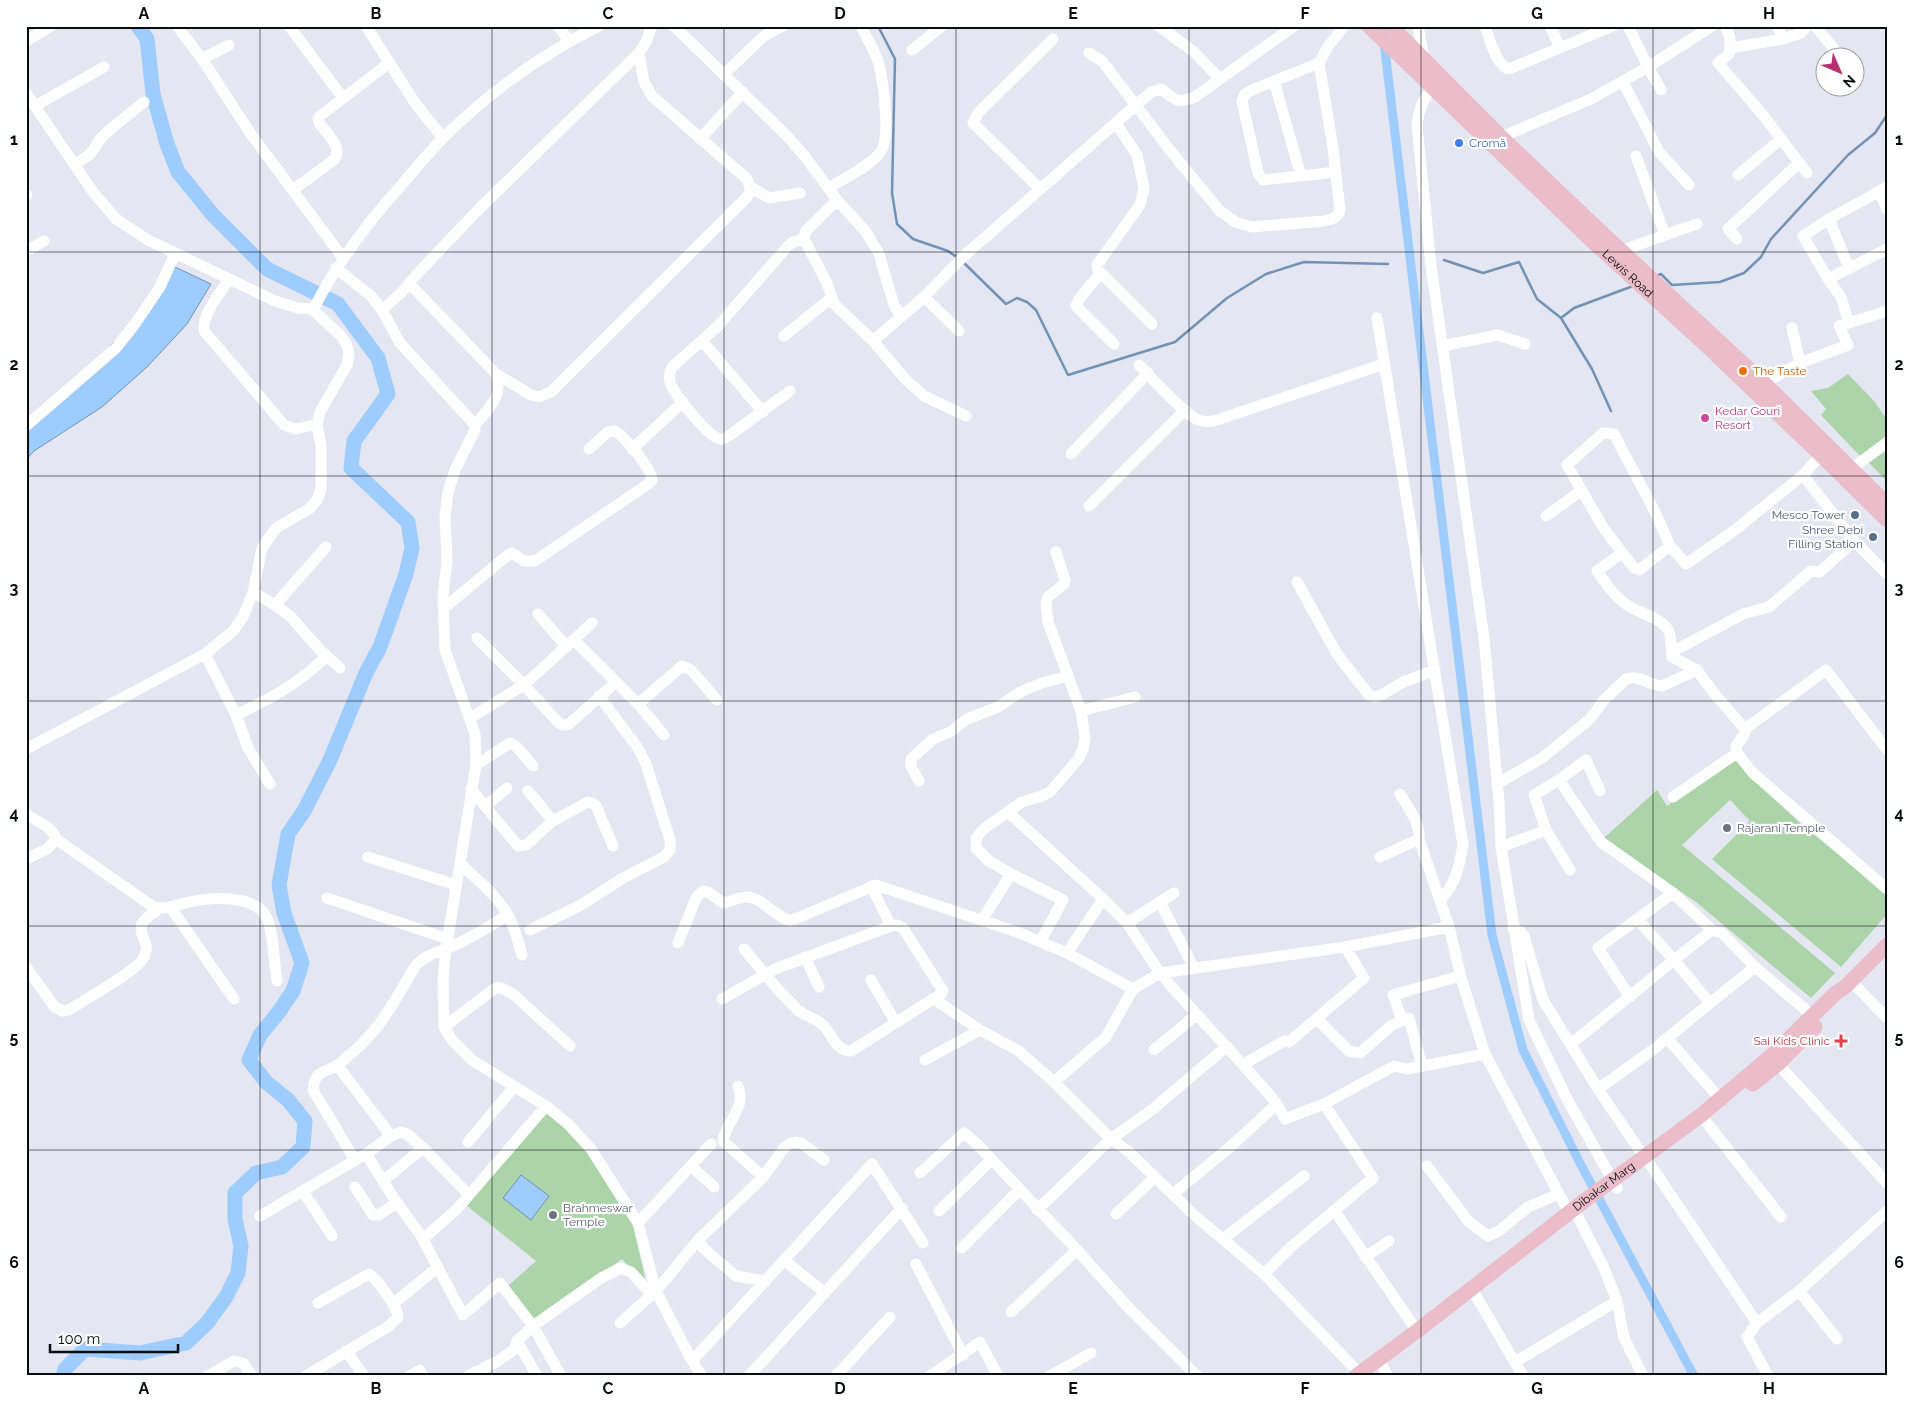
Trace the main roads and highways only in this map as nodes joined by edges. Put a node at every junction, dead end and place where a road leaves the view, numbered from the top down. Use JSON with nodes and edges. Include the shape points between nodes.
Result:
{"nodes":[{"id":1,"x":1369,"y":26,"type":"edge"},
{"id":2,"x":1391,"y":26,"type":"edge"},
{"id":3,"x":1497,"y":141,"type":"junction"},
{"id":4,"x":1580,"y":221,"type":"junction"},
{"id":5,"x":1640,"y":276,"type":"junction"},
{"id":6,"x":1762,"y":390,"type":"junction"},
{"id":7,"x":1887,"y":504,"type":"edge"},
{"id":8,"x":1887,"y":520,"type":"edge"},
{"id":9,"x":1887,"y":945,"type":"edge"},
{"id":10,"x":1848,"y":984,"type":"junction"},
{"id":11,"x":1647,"y":1160,"type":"junction"},
{"id":12,"x":1573,"y":1215,"type":"junction"},
{"id":13,"x":1371,"y":1372,"type":"edge"}],
"edges":[{"from":1,"to":3,"type":"main road","name":"Lewis Road","via":[[1433,87]]},
{"from":2,"to":3,"type":"main road","name":"Lewis Road","via":[[1424,58]]},
{"from":3,"to":4,"type":"main road","name":"Lewis Road"},
{"from":4,"to":5,"type":"main road","name":"Lewis Road"},
{"from":4,"to":5,"type":"main road","name":"Lewis Road","via":[[1621,251]]},
{"from":5,"to":6,"type":"main road","name":"Lewis Road"},
{"from":6,"to":7,"type":"main road","name":"Lewis Road","via":[[1852,468]]},
{"from":6,"to":8,"type":"main road","name":"Lewis Road"},
{"from":9,"to":10,"type":"main road","name":"Dibakar Marg"},
{"from":10,"to":11,"type":"main road","name":"Dibakar Marg","via":[[1771,1056]]},
{"from":10,"to":11,"type":"main road","name":"Dibakar Marg","via":[[1843,999],[1778,1064],[1707,1123]]},
{"from":11,"to":12,"type":"main road","name":"Dibakar Marg"},
{"from":12,"to":13,"type":"main road","name":"Dibakar Marg","via":[[1476,1296]]},
{"from":12,"to":13,"type":"main road","name":"Dibakar Marg","via":[[1417,1331]]}]}
